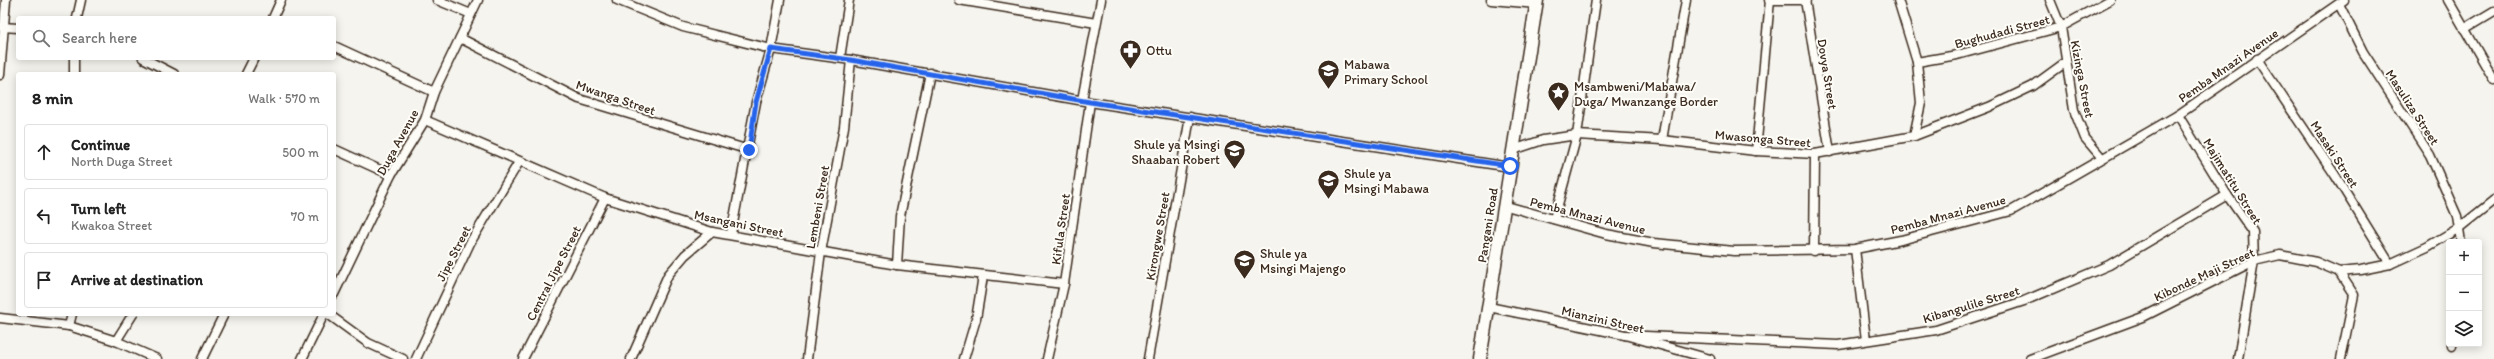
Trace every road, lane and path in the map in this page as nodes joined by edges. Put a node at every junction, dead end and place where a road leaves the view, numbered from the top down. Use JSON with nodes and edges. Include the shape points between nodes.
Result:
{"nodes":[{"id":1,"x":6,"y":0,"type":"edge"},
{"id":2,"x":81,"y":0,"type":"edge"},
{"id":3,"x":282,"y":0,"type":"edge"},
{"id":4,"x":437,"y":0,"type":"edge"},
{"id":5,"x":478,"y":0,"type":"edge"},
{"id":6,"x":617,"y":0,"type":"edge"},
{"id":7,"x":780,"y":0,"type":"edge"},
{"id":8,"x":849,"y":0,"type":"edge"},
{"id":9,"x":959,"y":0,"type":"edge"},
{"id":10,"x":1101,"y":0,"type":"edge"},
{"id":11,"x":1491,"y":0,"type":"edge"},
{"id":12,"x":1596,"y":0,"type":"edge"},
{"id":13,"x":1686,"y":0,"type":"edge"},
{"id":14,"x":1770,"y":0,"type":"edge"},
{"id":15,"x":1806,"y":0,"type":"edge"},
{"id":16,"x":1898,"y":0,"type":"edge"},
{"id":17,"x":2050,"y":0,"type":"edge"},
{"id":18,"x":2110,"y":0,"type":"edge"},
{"id":19,"x":2448,"y":0,"type":"edge"},
{"id":20,"x":1537,"y":2,"type":"edge"},
{"id":21,"x":2341,"y":2,"type":"edge"},
{"id":22,"x":2494,"y":11,"type":"edge"},
{"id":23,"x":471,"y":14,"type":"junction"},
{"id":24,"x":77,"y":16,"type":"edge"},
{"id":25,"x":274,"y":16,"type":"edge"},
{"id":26,"x":1096,"y":23,"type":"junction"},
{"id":27,"x":2,"y":28,"type":"junction"},
{"id":28,"x":16,"y":28,"type":"edge"},
{"id":29,"x":2061,"y":28,"type":"junction"},
{"id":30,"x":2464,"y":29,"type":"junction"},
{"id":31,"x":460,"y":38,"type":"junction"},
{"id":32,"x":336,"y":47,"type":"edge"},
{"id":33,"x":771,"y":49,"type":"junction"},
{"id":34,"x":840,"y":58,"type":"junction"},
{"id":35,"x":2256,"y":59,"type":"junction"},
{"id":36,"x":74,"y":60,"type":"edge"},
{"id":37,"x":147,"y":60,"type":"edge"},
{"id":38,"x":253,"y":60,"type":"edge"},
{"id":39,"x":851,"y":60,"type":"junction"},
{"id":40,"x":1917,"y":62,"type":"junction"},
{"id":41,"x":2066,"y":62,"type":"junction"},
{"id":42,"x":74,"y":72,"type":"edge"},
{"id":43,"x":170,"y":72,"type":"edge"},
{"id":44,"x":247,"y":72,"type":"edge"},
{"id":45,"x":930,"y":73,"type":"junction"},
{"id":46,"x":0,"y":75,"type":"edge"},
{"id":47,"x":2494,"y":80,"type":"edge"},
{"id":48,"x":434,"y":92,"type":"junction"},
{"id":49,"x":1086,"y":101,"type":"junction"},
{"id":50,"x":2178,"y":115,"type":"junction"},
{"id":51,"x":1190,"y":117,"type":"junction"},
{"id":52,"x":425,"y":120,"type":"junction"},
{"id":53,"x":1577,"y":134,"type":"junction"},
{"id":54,"x":1914,"y":136,"type":"junction"},
{"id":55,"x":1662,"y":140,"type":"junction"},
{"id":56,"x":336,"y":150,"type":"edge"},
{"id":57,"x":749,"y":150,"type":"junction"},
{"id":58,"x":1513,"y":150,"type":"junction"},
{"id":59,"x":1756,"y":151,"type":"junction"},
{"id":60,"x":1830,"y":152,"type":"junction"},
{"id":61,"x":1815,"y":154,"type":"junction"},
{"id":62,"x":2102,"y":158,"type":"junction"},
{"id":63,"x":519,"y":162,"type":"junction"},
{"id":64,"x":1510,"y":166,"type":"junction"},
{"id":65,"x":391,"y":176,"type":"junction"},
{"id":66,"x":2227,"y":194,"type":"junction"},
{"id":67,"x":605,"y":198,"type":"junction"},
{"id":68,"x":2494,"y":200,"type":"edge"},
{"id":69,"x":1503,"y":205,"type":"junction"},
{"id":70,"x":1554,"y":219,"type":"junction"},
{"id":71,"x":2459,"y":228,"type":"junction"},
{"id":72,"x":712,"y":232,"type":"junction"},
{"id":73,"x":731,"y":234,"type":"junction"},
{"id":74,"x":2461,"y":239,"type":"edge"},
{"id":75,"x":1855,"y":249,"type":"junction"},
{"id":76,"x":1814,"y":250,"type":"junction"},
{"id":77,"x":820,"y":252,"type":"junction"},
{"id":78,"x":2254,"y":262,"type":"junction"},
{"id":79,"x":2390,"y":264,"type":"junction"},
{"id":80,"x":897,"y":265,"type":"junction"},
{"id":81,"x":2339,"y":272,"type":"junction"},
{"id":82,"x":983,"y":276,"type":"junction"},
{"id":83,"x":1064,"y":284,"type":"junction"},
{"id":84,"x":336,"y":290,"type":"edge"},
{"id":85,"x":1489,"y":307,"type":"junction"},
{"id":86,"x":72,"y":316,"type":"edge"},
{"id":87,"x":132,"y":316,"type":"edge"},
{"id":88,"x":223,"y":316,"type":"edge"},
{"id":89,"x":323,"y":316,"type":"edge"},
{"id":90,"x":331,"y":316,"type":"edge"},
{"id":91,"x":0,"y":318,"type":"edge"},
{"id":92,"x":69,"y":326,"type":"junction"},
{"id":93,"x":1625,"y":335,"type":"junction"},
{"id":94,"x":1866,"y":340,"type":"junction"},
{"id":95,"x":116,"y":342,"type":"junction"},
{"id":96,"x":142,"y":356,"type":"edge"},
{"id":97,"x":157,"y":359,"type":"edge"},
{"id":98,"x":202,"y":359,"type":"edge"},
{"id":99,"x":302,"y":359,"type":"edge"},
{"id":100,"x":403,"y":359,"type":"edge"},
{"id":101,"x":416,"y":359,"type":"edge"},
{"id":102,"x":523,"y":359,"type":"edge"},
{"id":103,"x":631,"y":359,"type":"edge"},
{"id":104,"x":807,"y":359,"type":"edge"},
{"id":105,"x":964,"y":359,"type":"edge"},
{"id":106,"x":1047,"y":359,"type":"edge"},
{"id":107,"x":1148,"y":359,"type":"edge"},
{"id":108,"x":1480,"y":359,"type":"edge"},
{"id":109,"x":1710,"y":359,"type":"edge"},
{"id":110,"x":2030,"y":359,"type":"edge"},
{"id":111,"x":2238,"y":359,"type":"edge"},
{"id":112,"x":2341,"y":359,"type":"edge"}],
"edges":[{"from":1,"to":27,"type":"street"},
{"from":2,"to":24,"type":"street"},
{"from":3,"to":25,"type":"street"},
{"from":4,"to":23,"type":"street"},
{"from":5,"to":23,"type":"street","name":"Duga Avenue"},
{"from":6,"to":33,"type":"street","via":[[683,27]]},
{"from":7,"to":33,"type":"street"},
{"from":8,"to":34,"type":"street"},
{"from":9,"to":26,"type":"street"},
{"from":10,"to":26,"type":"street","name":"Kifula Street"},
{"from":11,"to":20,"type":"street"},
{"from":12,"to":53,"type":"street"},
{"from":13,"to":55,"type":"street"},
{"from":14,"to":15,"type":"street"},
{"from":14,"to":59,"type":"street"},
{"from":15,"to":60,"type":"street","name":"Dovya Street"},
{"from":16,"to":40,"type":"street"},
{"from":17,"to":29,"type":"street","name":"Kizinga Street"},
{"from":18,"to":29,"type":"street","name":"Bughudadi Street"},
{"from":19,"to":30,"type":"street"},
{"from":20,"to":58,"type":"main road","name":"Pangani Road"},
{"from":21,"to":35,"type":"street","name":"Pemba Mnazi Avenue"},
{"from":21,"to":71,"type":"street","name":"Masuliza Street","via":[[2363,52],[2430,155],[2457,216]]},
{"from":22,"to":30,"type":"street"},
{"from":23,"to":31,"type":"street","name":"Duga Avenue"},
{"from":26,"to":49,"type":"street","name":"Kifula Street"},
{"from":27,"to":28,"type":"street"},
{"from":27,"to":46,"type":"street"},
{"from":29,"to":40,"type":"street","name":"Bughudadi Street","via":[[1958,56]]},
{"from":29,"to":41,"type":"street","name":"Kizinga Street"},
{"from":30,"to":47,"type":"street"},
{"from":31,"to":48,"type":"street","name":"Duga Avenue"},
{"from":31,"to":57,"type":"street","name":"Mwanga Street","via":[[579,99]]},
{"from":32,"to":48,"type":"street"},
{"from":33,"to":34,"type":"street"},
{"from":33,"to":57,"type":"street","via":[[756,102]]},
{"from":34,"to":39,"type":"street"},
{"from":35,"to":50,"type":"street","name":"Pemba Mnazi Avenue"},
{"from":35,"to":79,"type":"street","name":"Masaki Street","via":[[2336,175]]},
{"from":36,"to":42,"type":"street"},
{"from":37,"to":43,"type":"street"},
{"from":38,"to":44,"type":"street"},
{"from":39,"to":45,"type":"street"},
{"from":39,"to":77,"type":"street","name":"Lembeni Street","via":[[844,127]]},
{"from":40,"to":54,"type":"street","via":[[1921,103]]},
{"from":41,"to":54,"type":"street","name":"Mwasonga Street","via":[[2033,86]]},
{"from":41,"to":62,"type":"street","name":"Kizinga Street","via":[[2074,110],[2085,138]]},
{"from":45,"to":49,"type":"street"},
{"from":45,"to":80,"type":"street","via":[[900,216]]},
{"from":48,"to":52,"type":"street","name":"Duga Avenue"},
{"from":49,"to":51,"type":"street"},
{"from":49,"to":83,"type":"street","name":"Kifula Street"},
{"from":50,"to":62,"type":"street","name":"Pemba Mnazi Avenue"},
{"from":50,"to":66,"type":"street","name":"Majimatitu Street"},
{"from":51,"to":64,"type":"street"},
{"from":51,"to":107,"type":"street","name":"Kirongwe Street"},
{"from":52,"to":63,"type":"street","name":"Msangani Street"},
{"from":52,"to":65,"type":"street","name":"Duga Avenue"},
{"from":53,"to":55,"type":"street","name":"Mwasonga Street"},
{"from":53,"to":58,"type":"street","name":"Mwasonga Street","via":[[1543,140]]},
{"from":53,"to":70,"type":"street"},
{"from":54,"to":60,"type":"street","name":"Mwasonga Street"},
{"from":55,"to":59,"type":"street","name":"Mwasonga Street"},
{"from":56,"to":65,"type":"street"},
{"from":57,"to":73,"type":"street"},
{"from":58,"to":64,"type":"main road","name":"Pangani Road"},
{"from":59,"to":61,"type":"street","name":"Mwasonga Street"},
{"from":60,"to":61,"type":"street","name":"Mwasonga Street"},
{"from":61,"to":76,"type":"street"},
{"from":62,"to":75,"type":"street","name":"Pemba Mnazi Avenue","via":[[2012,211]]},
{"from":63,"to":67,"type":"street","name":"Msangani Street"},
{"from":63,"to":101,"type":"street","name":"Jipe Street","via":[[470,243]]},
{"from":64,"to":69,"type":"main road","name":"Pangani Road"},
{"from":65,"to":84,"type":"street","name":"Duga Avenue"},
{"from":66,"to":78,"type":"street","name":"Majimatitu Street","via":[[2253,232]]},
{"from":66,"to":94,"type":"street","name":"Kibangulile Street","via":[[2109,265],[2024,301],[1936,330]]},
{"from":67,"to":72,"type":"street","name":"Msangani Street"},
{"from":67,"to":102,"type":"street","name":"Central Jipe Street"},
{"from":68,"to":71,"type":"street","name":"Kibonde Maji Street"},
{"from":69,"to":70,"type":"street","name":"Pemba Mnazi Avenue"},
{"from":69,"to":85,"type":"main road","name":"Pangani Road"},
{"from":70,"to":76,"type":"street","name":"Pemba Mnazi Avenue","via":[[1606,234],[1654,243],[1734,251]]},
{"from":71,"to":74,"type":"street","name":"Masuliza Street"},
{"from":71,"to":79,"type":"street","name":"Kibonde Maji Street","via":[[2427,247]]},
{"from":72,"to":73,"type":"street","name":"Msangani Street"},
{"from":72,"to":103,"type":"street","via":[[685,255],[668,275]]},
{"from":73,"to":77,"type":"street","name":"Msangani Street"},
{"from":75,"to":76,"type":"street","name":"Pemba Mnazi Avenue"},
{"from":75,"to":94,"type":"street"},
{"from":77,"to":80,"type":"street","name":"Msangani Street"},
{"from":77,"to":104,"type":"street","name":"Lembeni Street"},
{"from":78,"to":81,"type":"street","name":"Kibonde Maji Street","via":[[2280,255],[2316,262]]},
{"from":78,"to":110,"type":"street","name":"Kibonde Maji Street","via":[[2143,317]]},
{"from":78,"to":111,"type":"street","name":"Majimatitu Street"},
{"from":79,"to":81,"type":"street","name":"Kibonde Maji Street"},
{"from":80,"to":82,"type":"street","name":"Msangani Street"},
{"from":81,"to":112,"type":"street","via":[[2354,295]]},
{"from":82,"to":83,"type":"street","name":"Msangani Street"},
{"from":82,"to":105,"type":"street","via":[[976,319]]},
{"from":83,"to":106,"type":"street","name":"Kifula Street"},
{"from":85,"to":93,"type":"street","name":"Mianzini Street"},
{"from":85,"to":108,"type":"main road","name":"Pangani Road"},
{"from":86,"to":92,"type":"street"},
{"from":87,"to":95,"type":"street"},
{"from":88,"to":98,"type":"street"},
{"from":89,"to":99,"type":"street"},
{"from":90,"to":100,"type":"street","via":[[368,343]]},
{"from":91,"to":92,"type":"street"},
{"from":92,"to":95,"type":"street"},
{"from":93,"to":94,"type":"street","name":"Kibangulile Street","via":[[1838,345]]},
{"from":93,"to":109,"type":"street","name":"Mianzini Street"},
{"from":95,"to":96,"type":"street"},
{"from":96,"to":97,"type":"street"}]}
